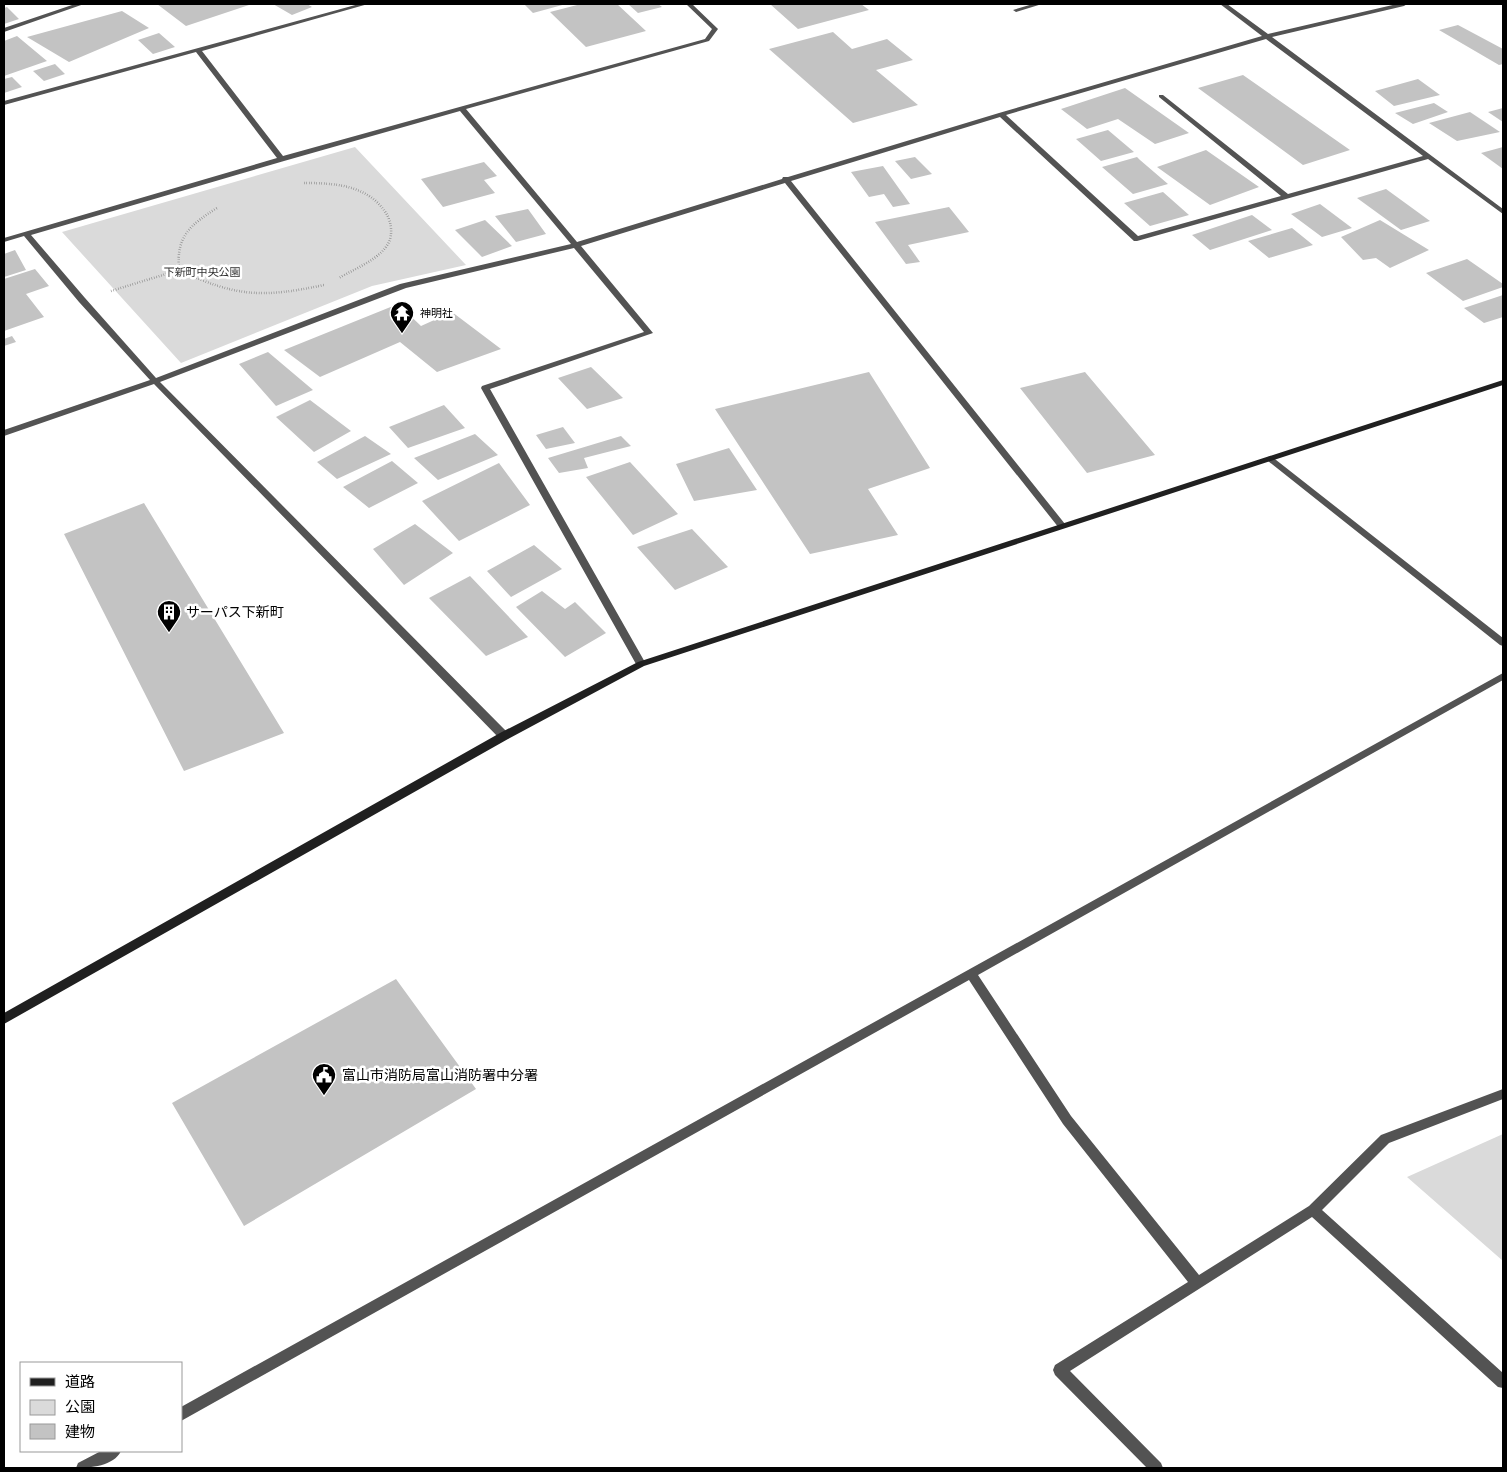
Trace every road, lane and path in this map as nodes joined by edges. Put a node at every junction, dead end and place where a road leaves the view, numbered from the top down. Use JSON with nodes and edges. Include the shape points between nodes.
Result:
{"nodes":[{"id":1,"x":81,"y":4,"type":"edge"},
{"id":2,"x":365,"y":4,"type":"edge"},
{"id":3,"x":689,"y":4,"type":"edge"},
{"id":4,"x":1039,"y":4,"type":"edge"},
{"id":5,"x":1223,"y":4,"type":"edge"},
{"id":6,"x":1404,"y":4,"type":"edge"},
{"id":7,"x":1016,"y":10,"type":"dead end"},
{"id":8,"x":4,"y":30,"type":"edge"},
{"id":9,"x":1268,"y":36,"type":"junction"},
{"id":10,"x":197,"y":49,"type":"junction"},
{"id":11,"x":1161,"y":96,"type":"dead end"},
{"id":12,"x":4,"y":102,"type":"edge"},
{"id":13,"x":462,"y":109,"type":"junction"},
{"id":14,"x":1001,"y":114,"type":"junction"},
{"id":15,"x":1428,"y":157,"type":"junction"},
{"id":16,"x":281,"y":159,"type":"junction"},
{"id":17,"x":786,"y":179,"type":"junction"},
{"id":18,"x":302,"y":183,"type":"dead end"},
{"id":19,"x":1287,"y":197,"type":"junction"},
{"id":20,"x":222,"y":204,"type":"dead end"},
{"id":21,"x":1503,"y":212,"type":"edge"},
{"id":22,"x":26,"y":234,"type":"junction"},
{"id":23,"x":4,"y":240,"type":"edge"},
{"id":24,"x":577,"y":245,"type":"junction"},
{"id":25,"x":178,"y":270,"type":"junction"},
{"id":26,"x":338,"y":279,"type":"dead end"},
{"id":27,"x":331,"y":282,"type":"dead end"},
{"id":28,"x":82,"y":300,"type":"junction"},
{"id":29,"x":155,"y":381,"type":"junction"},
{"id":30,"x":1503,"y":382,"type":"edge"},
{"id":31,"x":4,"y":433,"type":"edge"},
{"id":32,"x":1272,"y":459,"type":"junction"},
{"id":33,"x":1062,"y":526,"type":"junction"},
{"id":34,"x":1503,"y":643,"type":"edge"},
{"id":35,"x":641,"y":664,"type":"junction"},
{"id":36,"x":1503,"y":676,"type":"edge"},
{"id":37,"x":504,"y":736,"type":"junction"},
{"id":38,"x":970,"y":974,"type":"junction"},
{"id":39,"x":4,"y":1019,"type":"edge"},
{"id":40,"x":1503,"y":1094,"type":"edge"},
{"id":41,"x":1313,"y":1210,"type":"junction"},
{"id":42,"x":1197,"y":1283,"type":"junction"},
{"id":43,"x":1503,"y":1382,"type":"edge"},
{"id":44,"x":182,"y":1413,"type":"edge"},
{"id":45,"x":112,"y":1452,"type":"edge"},
{"id":46,"x":83,"y":1468,"type":"edge"},
{"id":47,"x":1156,"y":1468,"type":"edge"}],
"edges":[{"from":1,"to":8,"type":"street"},
{"from":2,"to":10,"type":"street"},
{"from":3,"to":13,"type":"street","via":[[715,29],[707,40]]},
{"from":4,"to":7,"type":"street"},
{"from":5,"to":9,"type":"street"},
{"from":6,"to":9,"type":"street"},
{"from":9,"to":14,"type":"street"},
{"from":9,"to":15,"type":"street"},
{"from":10,"to":12,"type":"street"},
{"from":10,"to":16,"type":"street"},
{"from":11,"to":19,"type":"street"},
{"from":13,"to":16,"type":"street"},
{"from":13,"to":24,"type":"street"},
{"from":14,"to":17,"type":"street"},
{"from":14,"to":19,"type":"street","via":[[1137,238]]},
{"from":15,"to":19,"type":"street"},
{"from":15,"to":21,"type":"street"},
{"from":16,"to":22,"type":"street"},
{"from":17,"to":24,"type":"street"},
{"from":17,"to":33,"type":"street"},
{"from":18,"to":26,"type":"path","via":[[334,183],[359,190],[379,202],[391,221],[390,242],[379,254]]},
{"from":20,"to":25,"type":"path","via":[[195,221],[184,235],[176,253]]},
{"from":22,"to":23,"type":"street"},
{"from":22,"to":28,"type":"street"},
{"from":24,"to":29,"type":"street","via":[[403,286]]},
{"from":24,"to":35,"type":"street","via":[[649,334],[485,388]]},
{"from":25,"to":27,"type":"path","via":[[214,286],[249,294],[290,292]]},
{"from":25,"to":28,"type":"path"},
{"from":28,"to":29,"type":"street"},
{"from":29,"to":31,"type":"street"},
{"from":29,"to":37,"type":"street"},
{"from":30,"to":32,"type":"street"},
{"from":32,"to":33,"type":"street"},
{"from":32,"to":34,"type":"street"},
{"from":33,"to":35,"type":"street"},
{"from":35,"to":37,"type":"street"},
{"from":36,"to":38,"type":"street"},
{"from":37,"to":39,"type":"street"},
{"from":38,"to":42,"type":"street","via":[[1067,1120]]},
{"from":38,"to":44,"type":"street"},
{"from":40,"to":41,"type":"street","via":[[1385,1140]]},
{"from":41,"to":42,"type":"street"},
{"from":41,"to":43,"type":"street"},
{"from":42,"to":47,"type":"street","via":[[1060,1370]]},
{"from":45,"to":46,"type":"street"}]}
